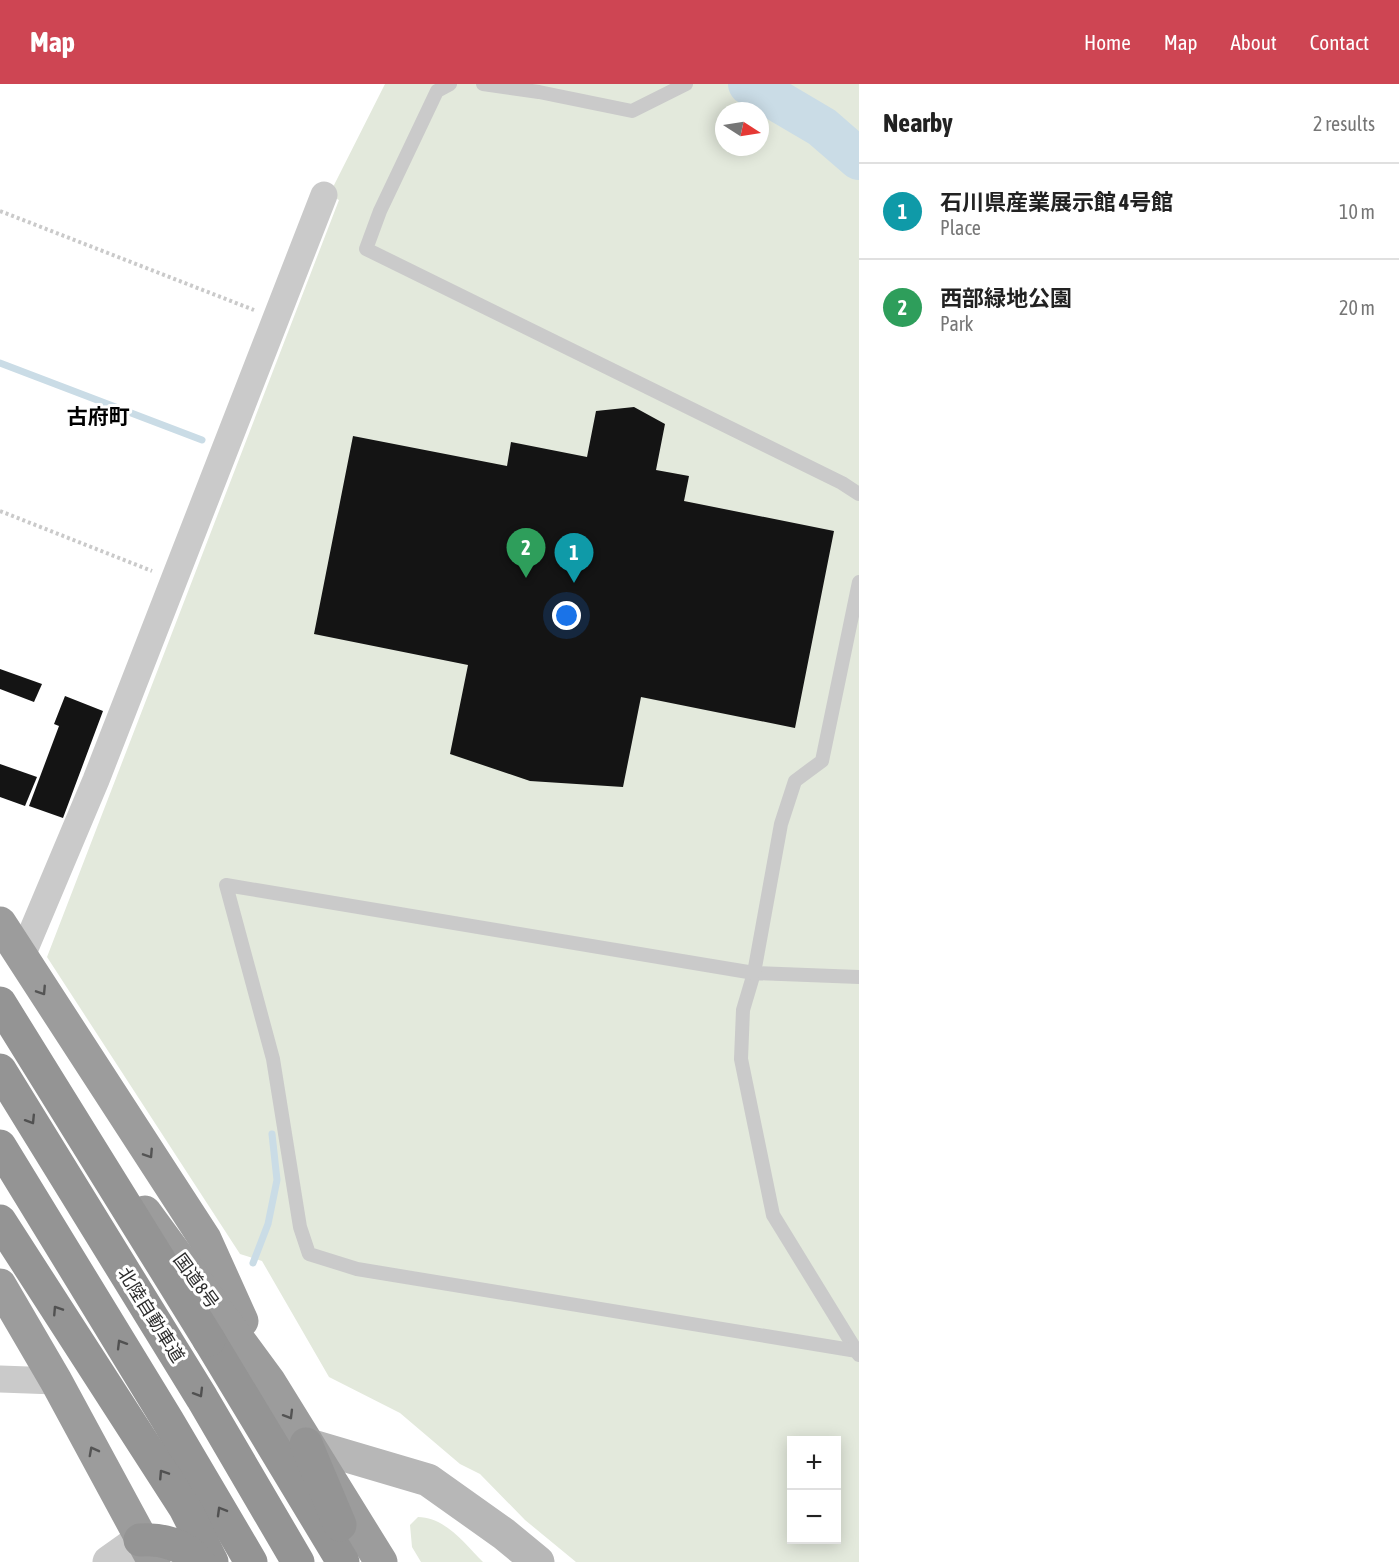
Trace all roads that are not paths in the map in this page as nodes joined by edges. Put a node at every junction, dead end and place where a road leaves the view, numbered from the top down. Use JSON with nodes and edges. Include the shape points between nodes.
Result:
{"nodes":[{"id":1,"x":450,"y":84,"type":"edge"},
{"id":2,"x":483,"y":84,"type":"edge"},
{"id":3,"x":686,"y":84,"type":"edge"},
{"id":4,"x":324,"y":195,"type":"dead end"},
{"id":5,"x":859,"y":494,"type":"edge"},
{"id":6,"x":859,"y":582,"type":"edge"},
{"id":7,"x":0,"y":923,"type":"edge"},
{"id":8,"x":21,"y":958,"type":"junction"},
{"id":9,"x":754,"y":973,"type":"junction"},
{"id":10,"x":859,"y":976,"type":"edge"},
{"id":11,"x":0,"y":1003,"type":"edge"},
{"id":12,"x":0,"y":1007,"type":"edge"},
{"id":13,"x":0,"y":1070,"type":"edge"},
{"id":14,"x":0,"y":1146,"type":"edge"},
{"id":15,"x":0,"y":1221,"type":"edge"},
{"id":16,"x":0,"y":1285,"type":"edge"},
{"id":17,"x":858,"y":1353,"type":"edge"},
{"id":18,"x":0,"y":1379,"type":"edge"},
{"id":19,"x":56,"y":1381,"type":"junction"},
{"id":20,"x":269,"y":1382,"type":"junction"},
{"id":21,"x":306,"y":1444,"type":"junction"},
{"id":22,"x":147,"y":1551,"type":"edge"},
{"id":23,"x":109,"y":1562,"type":"edge"},
{"id":24,"x":199,"y":1562,"type":"edge"},
{"id":25,"x":212,"y":1562,"type":"edge"},
{"id":26,"x":251,"y":1562,"type":"edge"},
{"id":27,"x":298,"y":1562,"type":"edge"},
{"id":28,"x":343,"y":1562,"type":"edge"},
{"id":29,"x":356,"y":1562,"type":"edge"},
{"id":30,"x":381,"y":1562,"type":"edge"},
{"id":31,"x":538,"y":1562,"type":"edge"}],
"edges":[{"from":1,"to":5,"type":"lane","via":[[438,91],[380,211],[366,249]]},
{"from":2,"to":3,"type":"lane","via":[[632,111]]},
{"from":4,"to":8,"type":"street","via":[[96,780]]},
{"from":6,"to":9,"type":"lane","via":[[822,761],[795,781],[781,824]]},
{"from":7,"to":8,"type":"highway"},
{"from":8,"to":20,"type":"highway","one_way":true,"via":[[205,1239]]},
{"from":9,"to":10,"type":"lane"},
{"from":9,"to":17,"type":"lane","via":[[743,1010],[741,1059],[773,1215]]},
{"from":9,"to":17,"type":"lane","via":[[226,885],[273,1059],[300,1227],[309,1254],[357,1269]]},
{"from":11,"to":28,"type":"highway","bridge":true},
{"from":12,"to":20,"type":"highway","name":"国道8号","via":[[73,1114]]},
{"from":13,"to":27,"type":"highway","name":"北陸自動車道","one_way":true},
{"from":26,"to":14,"type":"highway","one_way":true},
{"from":25,"to":15,"type":"highway","one_way":true,"via":[[185,1508]]},
{"from":16,"to":19,"type":"highway"},
{"from":18,"to":19,"type":"street"},
{"from":22,"to":19,"type":"highway","one_way":true},
{"from":20,"to":21,"type":"highway","name":"国道8号","one_way":true},
{"from":21,"to":29,"type":"highway"},
{"from":21,"to":30,"type":"highway","name":"国道8号"},
{"from":21,"to":31,"type":"main road","via":[[428,1480]]},
{"from":22,"to":23,"type":"street"},
{"from":22,"to":24,"type":"highway","via":[[156,1539],[193,1555]]}]}
